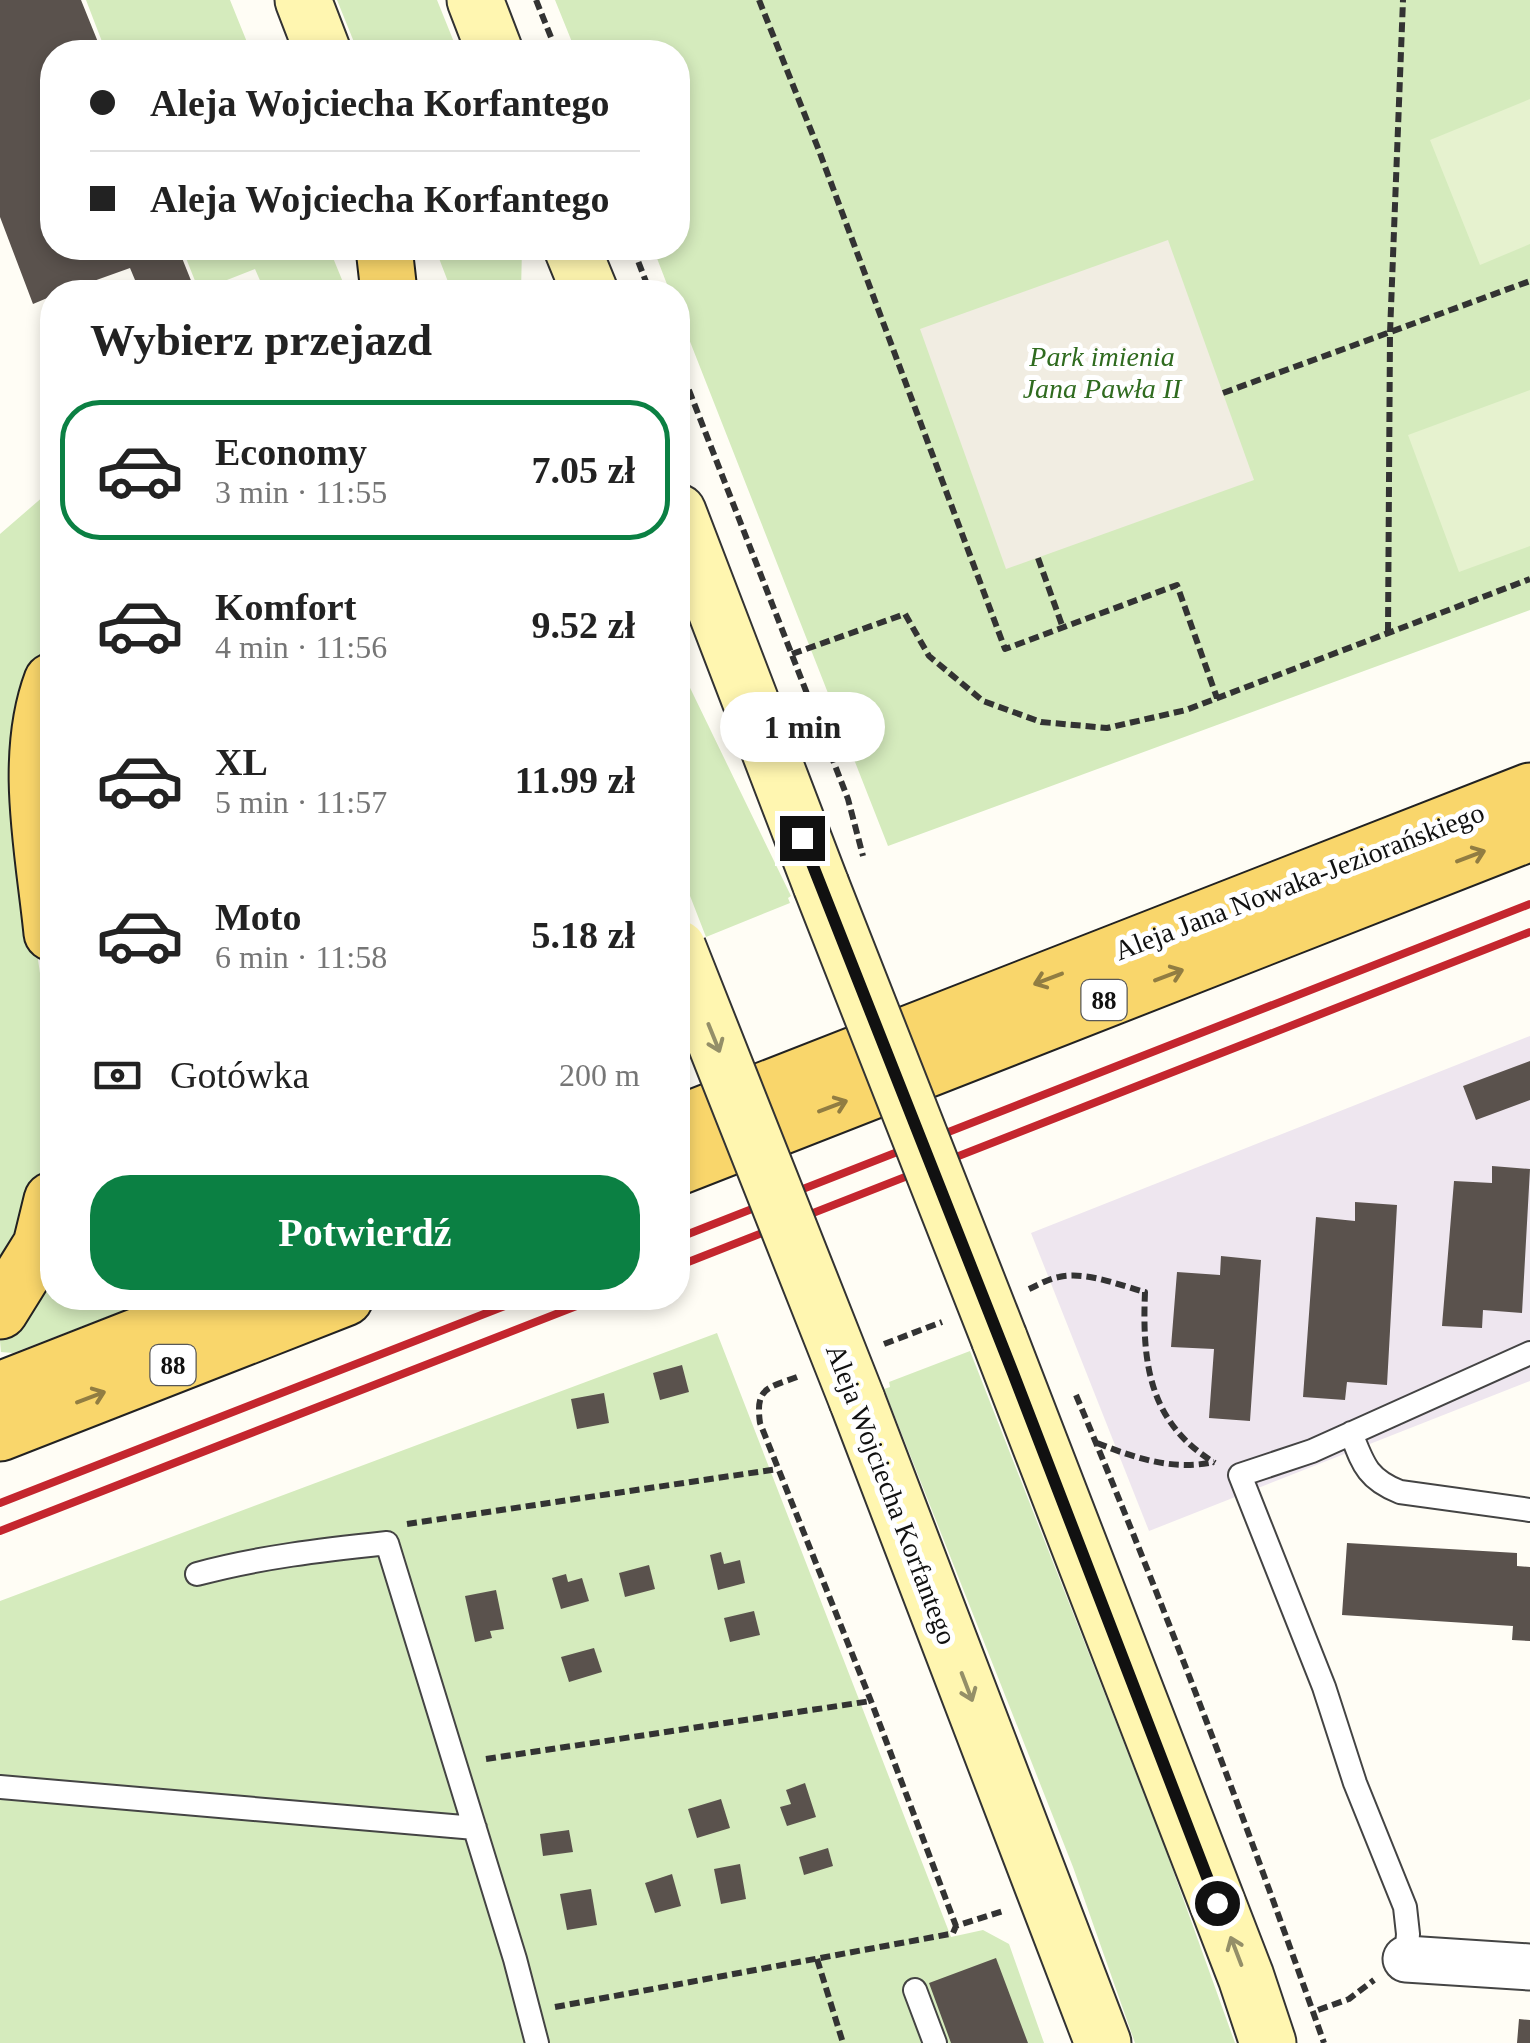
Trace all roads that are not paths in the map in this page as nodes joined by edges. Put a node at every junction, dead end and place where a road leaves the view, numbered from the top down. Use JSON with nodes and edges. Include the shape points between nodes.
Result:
{"nodes":[{"id":1,"x":303,"y":0,"type":"edge"},
{"id":2,"x":475,"y":0,"type":"edge"},
{"id":3,"x":319,"y":40,"type":"edge"},
{"id":4,"x":490,"y":40,"type":"edge"},
{"id":5,"x":690,"y":538,"type":"edge"},
{"id":6,"x":40,"y":748,"type":"edge"},
{"id":7,"x":1530,"y":791,"type":"edge"},
{"id":8,"x":40,"y":820,"type":"edge"},
{"id":9,"x":1530,"y":833,"type":"edge"},
{"id":10,"x":690,"y":977,"type":"edge"},
{"id":11,"x":690,"y":1130,"type":"edge"},
{"id":12,"x":690,"y":1130,"type":"edge"},
{"id":13,"x":40,"y":1246,"type":"edge"},
{"id":14,"x":203,"y":1310,"type":"edge"},
{"id":15,"x":314,"y":1310,"type":"edge"},
{"id":16,"x":0,"y":1311,"type":"edge"},
{"id":17,"x":1530,"y":1353,"type":"edge"},
{"id":18,"x":0,"y":1390,"type":"edge"},
{"id":19,"x":0,"y":1433,"type":"edge"},
{"id":20,"x":1351,"y":1433,"type":"junction"},
{"id":21,"x":1530,"y":1510,"type":"edge"},
{"id":22,"x":197,"y":1574,"type":"dead end"},
{"id":23,"x":0,"y":1787,"type":"edge"},
{"id":24,"x":474,"y":1828,"type":"junction"},
{"id":25,"x":1406,"y":1959,"type":"joint"},
{"id":26,"x":1530,"y":1967,"type":"edge"},
{"id":27,"x":915,"y":1990,"type":"dead end"},
{"id":28,"x":536,"y":2043,"type":"edge"},
{"id":29,"x":935,"y":2043,"type":"edge"},
{"id":30,"x":1103,"y":2043,"type":"edge"},
{"id":31,"x":1268,"y":2043,"type":"edge"}],
"edges":[{"from":1,"to":3,"type":"main road"},
{"from":2,"to":4,"type":"main road"},
{"from":31,"to":5,"type":"main road","one_way":true,"bridge":true,"via":[[999,1338],[843,876]]},
{"from":6,"to":8,"type":"main road"},
{"from":7,"to":11,"type":"main road","name":"Aleja Jana Nowaka-Jeziorańskiego","number":"88","one_way":true},
{"from":12,"to":9,"type":"main road","name":"Aleja Jana Nowaka-Jeziorańskiego","number":"88","one_way":true},
{"from":10,"to":30,"type":"main road","name":"Aleja Wojciecha Korfantego","one_way":true,"bridge":true},
{"from":13,"to":16,"type":"main road"},
{"from":14,"to":18,"type":"main road","number":"88"},
{"from":19,"to":15,"type":"main road","number":"88","one_way":true},
{"from":17,"to":20,"type":"lane"},
{"from":20,"to":21,"type":"lane","via":[[1370,1475],[1385,1486]]},
{"from":20,"to":25,"type":"lane","via":[[1240,1475],[1405,1907]]},
{"from":22,"to":24,"type":"lane","via":[[284,1554],[387,1543]]},
{"from":23,"to":24,"type":"lane"},
{"from":24,"to":28,"type":"lane"},
{"from":25,"to":26,"type":"street"},
{"from":27,"to":29,"type":"lane"}]}
